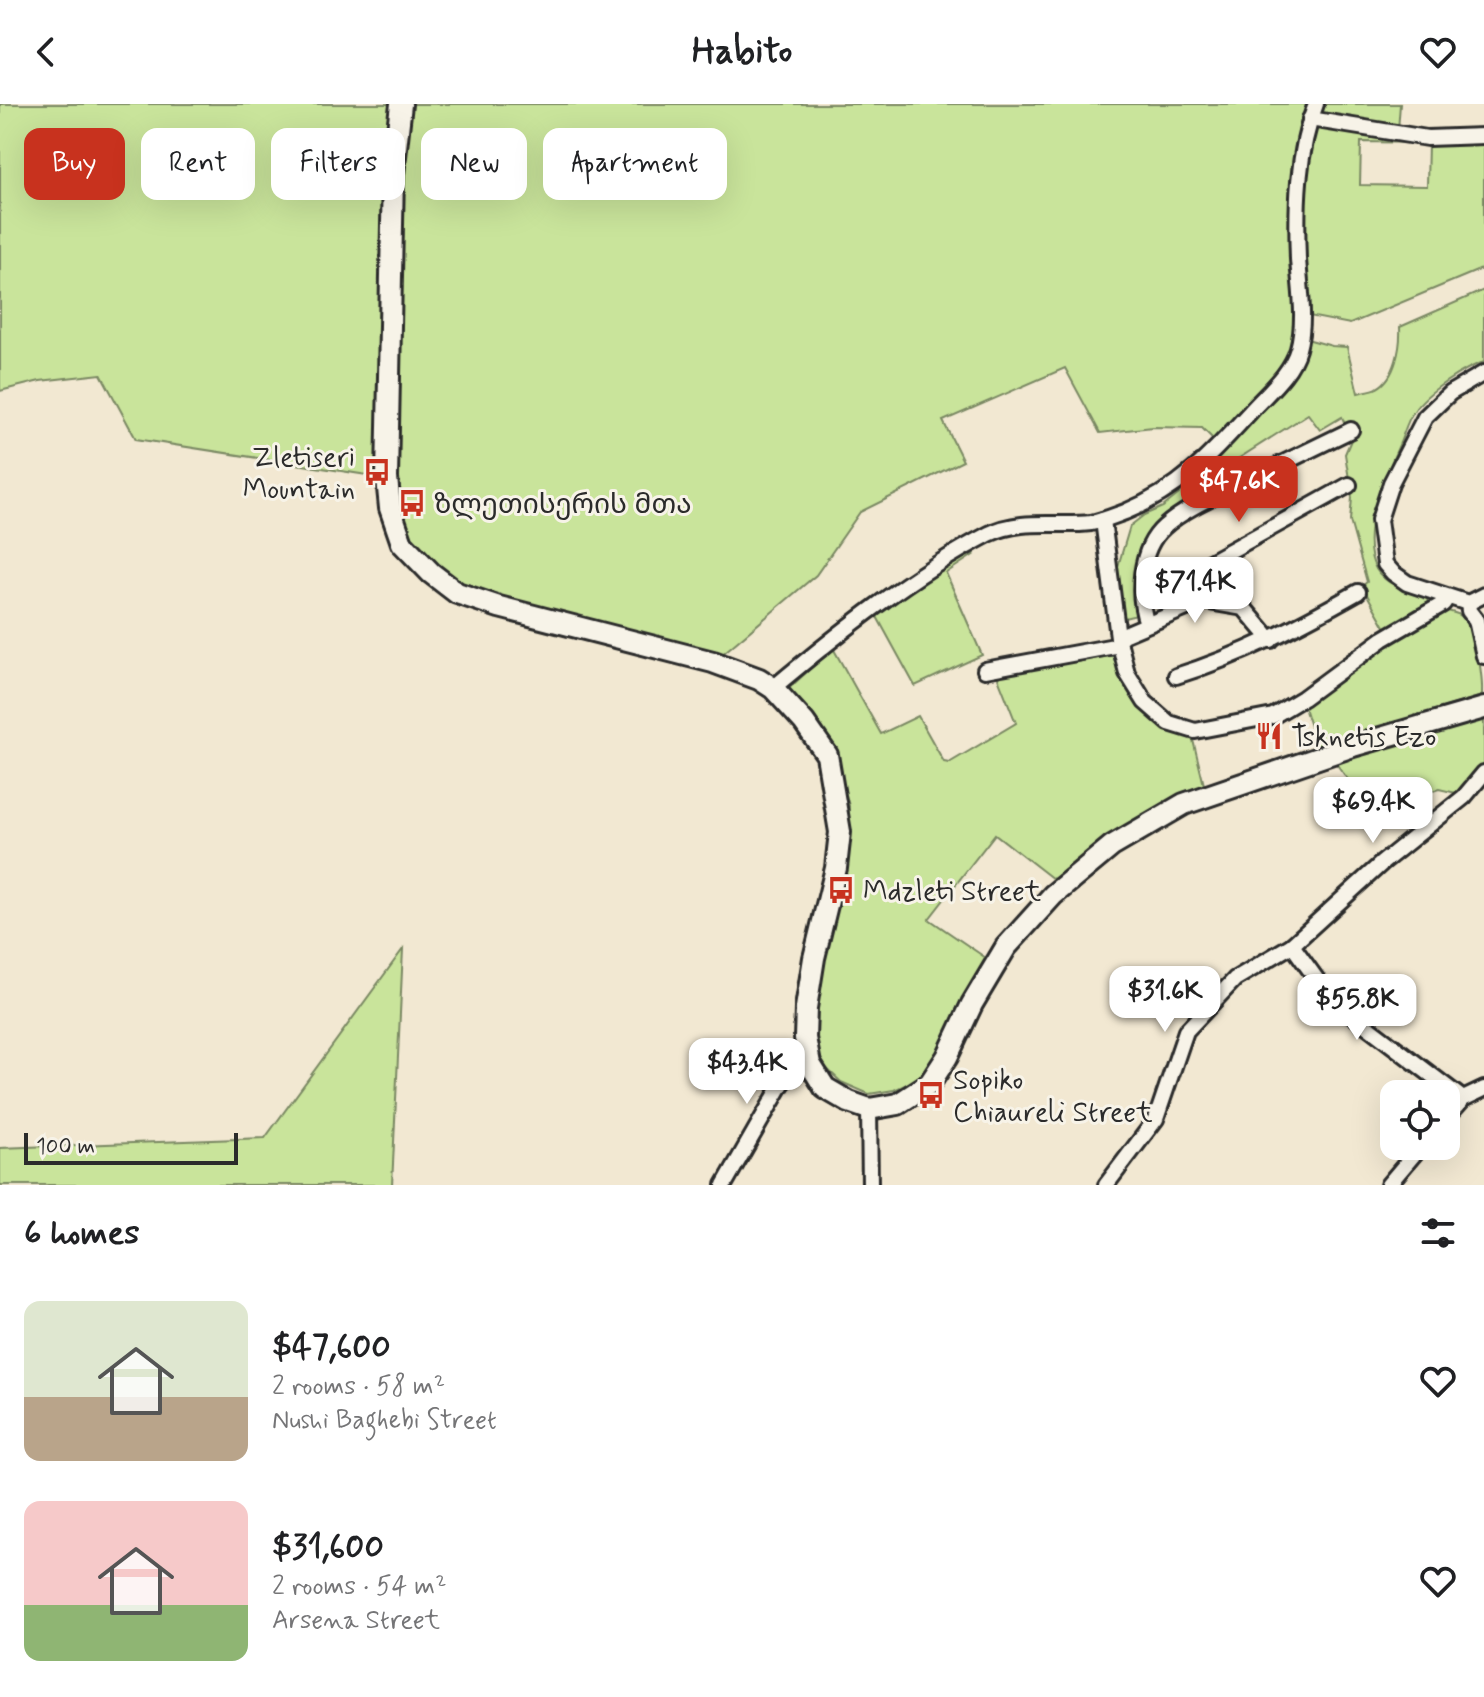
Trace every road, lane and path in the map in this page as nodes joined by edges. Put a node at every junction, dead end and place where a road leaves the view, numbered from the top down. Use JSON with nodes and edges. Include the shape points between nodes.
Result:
{"nodes":[{"id":1,"x":401,"y":104,"type":"edge"},
{"id":2,"x":1316,"y":104,"type":"edge"},
{"id":3,"x":1310,"y":119,"type":"junction"},
{"id":4,"x":1484,"y":136,"type":"edge"},
{"id":5,"x":1484,"y":373,"type":"edge"},
{"id":6,"x":1351,"y":430,"type":"dead end"},
{"id":7,"x":1349,"y":485,"type":"dead end"},
{"id":8,"x":1103,"y":520,"type":"junction"},
{"id":9,"x":1358,"y":592,"type":"dead end"},
{"id":10,"x":1484,"y":595,"type":"edge"},
{"id":11,"x":1448,"y":597,"type":"junction"},
{"id":12,"x":1203,"y":601,"type":"junction"},
{"id":13,"x":1468,"y":603,"type":"junction"},
{"id":14,"x":1147,"y":624,"type":"junction"},
{"id":15,"x":1271,"y":640,"type":"junction"},
{"id":16,"x":1119,"y":641,"type":"junction"},
{"id":17,"x":1484,"y":656,"type":"edge"},
{"id":18,"x":985,"y":670,"type":"dead end"},
{"id":19,"x":1176,"y":676,"type":"dead end"},
{"id":20,"x":773,"y":688,"type":"junction"},
{"id":21,"x":1484,"y":708,"type":"edge"},
{"id":22,"x":1484,"y":773,"type":"edge"},
{"id":23,"x":1292,"y":945,"type":"junction"},
{"id":24,"x":808,"y":1053,"type":"junction"},
{"id":25,"x":1484,"y":1089,"type":"edge"},
{"id":26,"x":1463,"y":1099,"type":"junction"},
{"id":27,"x":1460,"y":1102,"type":"edge"},
{"id":28,"x":869,"y":1109,"type":"junction"},
{"id":29,"x":1409,"y":1160,"type":"edge"},
{"id":30,"x":724,"y":1185,"type":"edge"},
{"id":31,"x":870,"y":1185,"type":"edge"},
{"id":32,"x":1106,"y":1185,"type":"edge"},
{"id":33,"x":1388,"y":1185,"type":"edge"}],
"edges":[{"from":1,"to":20,"type":"main road","via":[[393,174],[387,478],[402,543],[457,593],[713,662]]},
{"from":2,"to":3,"type":"street"},
{"from":3,"to":4,"type":"street","via":[[1427,138]]},
{"from":3,"to":8,"type":"street","via":[[1298,197],[1302,323],[1297,352],[1276,385],[1187,478],[1151,501]]},
{"from":5,"to":11,"type":"street","via":[[1450,393],[1425,417],[1391,483],[1379,520],[1385,564],[1393,573]]},
{"from":6,"to":14,"type":"street","via":[[1203,502],[1163,528],[1145,561],[1140,586]]},
{"from":7,"to":12,"type":"street","via":[[1208,563],[1198,579]]},
{"from":8,"to":16,"type":"street"},
{"from":8,"to":20,"type":"street","via":[[1037,523],[993,532],[885,601]]},
{"from":9,"to":15,"type":"street"},
{"from":10,"to":13,"type":"street"},
{"from":11,"to":13,"type":"street"},
{"from":11,"to":16,"type":"street","via":[[1273,716],[1195,731],[1169,723],[1145,702],[1127,673]]},
{"from":12,"to":14,"type":"street"},
{"from":12,"to":15,"type":"street","via":[[1244,608]]},
{"from":13,"to":17,"type":"street"},
{"from":14,"to":16,"type":"street"},
{"from":15,"to":19,"type":"street"},
{"from":16,"to":18,"type":"street"},
{"from":20,"to":24,"type":"main road","via":[[827,755],[840,832],[808,996]]},
{"from":21,"to":28,"type":"main road","via":[[1184,804],[1112,846],[1053,895],[1006,947],[930,1083],[898,1104]]},
{"from":22,"to":23,"type":"street","via":[[1464,797]]},
{"from":23,"to":26,"type":"street","via":[[1330,998]]},
{"from":23,"to":32,"type":"street","via":[[1235,979],[1186,1031],[1156,1119]]},
{"from":24,"to":28,"type":"main road","via":[[825,1088]]},
{"from":24,"to":30,"type":"street","via":[[782,1084]]},
{"from":25,"to":26,"type":"street"},
{"from":26,"to":27,"type":"street"},
{"from":28,"to":31,"type":"street"},
{"from":29,"to":33,"type":"street"}]}
